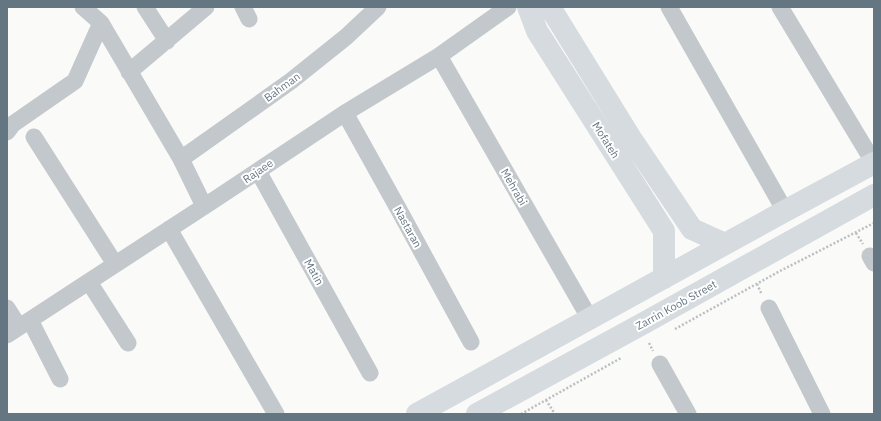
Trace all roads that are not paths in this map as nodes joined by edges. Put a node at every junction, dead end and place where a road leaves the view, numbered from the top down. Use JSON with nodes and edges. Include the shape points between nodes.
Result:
{"nodes":[{"id":1,"x":83,"y":7,"type":"edge"},
{"id":2,"x":145,"y":7,"type":"edge"},
{"id":3,"x":206,"y":7,"type":"edge"},
{"id":4,"x":378,"y":7,"type":"edge"},
{"id":5,"x":508,"y":7,"type":"edge"},
{"id":6,"x":528,"y":7,"type":"edge"},
{"id":7,"x":545,"y":7,"type":"edge"},
{"id":8,"x":669,"y":7,"type":"edge"},
{"id":9,"x":780,"y":7,"type":"edge"},
{"id":10,"x":101,"y":23,"type":"junction"},
{"id":11,"x":167,"y":41,"type":"junction"},
{"id":12,"x":439,"y":56,"type":"junction"},
{"id":13,"x":129,"y":72,"type":"junction"},
{"id":14,"x":345,"y":113,"type":"junction"},
{"id":15,"x":7,"y":132,"type":"edge"},
{"id":16,"x":34,"y":137,"type":"dead end"},
{"id":17,"x":181,"y":159,"type":"junction"},
{"id":18,"x":874,"y":163,"type":"edge"},
{"id":19,"x":258,"y":170,"type":"junction"},
{"id":20,"x":874,"y":195,"type":"edge"},
{"id":21,"x":204,"y":206,"type":"junction"},
{"id":22,"x":785,"y":211,"type":"junction"},
{"id":23,"x":169,"y":229,"type":"junction"},
{"id":24,"x":725,"y":244,"type":"junction"},
{"id":25,"x":115,"y":264,"type":"junction"},
{"id":26,"x":664,"y":278,"type":"junction"},
{"id":27,"x":89,"y":282,"type":"junction"},
{"id":28,"x":7,"y":308,"type":"edge"},
{"id":29,"x":769,"y":308,"type":"dead end"},
{"id":30,"x":590,"y":319,"type":"junction"},
{"id":31,"x":19,"y":327,"type":"edge"},
{"id":32,"x":471,"y":342,"type":"dead end"},
{"id":33,"x":128,"y":343,"type":"dead end"},
{"id":34,"x":660,"y":364,"type":"dead end"},
{"id":35,"x":370,"y":373,"type":"dead end"},
{"id":36,"x":60,"y":379,"type":"dead end"},
{"id":37,"x":276,"y":414,"type":"edge"},
{"id":38,"x":417,"y":414,"type":"edge"},
{"id":39,"x":477,"y":414,"type":"edge"},
{"id":40,"x":688,"y":414,"type":"edge"},
{"id":41,"x":822,"y":414,"type":"edge"}],
"edges":[{"from":1,"to":10,"type":"street"},
{"from":2,"to":11,"type":"street"},
{"from":3,"to":11,"type":"street"},
{"from":4,"to":17,"type":"street","name":"Bahman","via":[[346,37],[291,81]]},
{"from":5,"to":12,"type":"street","name":"Rajaee"},
{"from":6,"to":26,"type":"main road","name":"Mofateh","via":[[537,30],[664,231]]},
{"from":7,"to":24,"type":"main road","name":"Mofateh","via":[[553,12],[632,140],[692,229]]},
{"from":8,"to":22,"type":"street"},
{"from":9,"to":18,"type":"street"},
{"from":10,"to":13,"type":"street"},
{"from":10,"to":15,"type":"street","via":[[75,81],[13,124]]},
{"from":11,"to":13,"type":"street"},
{"from":12,"to":14,"type":"street","name":"Rajaee"},
{"from":12,"to":30,"type":"street","name":"Mehrabi"},
{"from":13,"to":17,"type":"street"},
{"from":14,"to":19,"type":"street","name":"Rajaee"},
{"from":14,"to":32,"type":"street","name":"Nastaran"},
{"from":16,"to":25,"type":"street"},
{"from":17,"to":21,"type":"street"},
{"from":18,"to":22,"type":"main road"},
{"from":19,"to":21,"type":"street","name":"Rajaee"},
{"from":19,"to":35,"type":"street","name":"Matin"},
{"from":20,"to":39,"type":"main road","name":"Zarrin Koob Street"},
{"from":21,"to":23,"type":"street","name":"Rajaee"},
{"from":22,"to":24,"type":"main road"},
{"from":23,"to":25,"type":"street","name":"Rajaee"},
{"from":23,"to":37,"type":"street"},
{"from":24,"to":26,"type":"main road"},
{"from":25,"to":27,"type":"street","name":"Rajaee"},
{"from":26,"to":30,"type":"main road"},
{"from":27,"to":31,"type":"street","name":"Rajaee"},
{"from":27,"to":33,"type":"street"},
{"from":28,"to":31,"type":"street"},
{"from":29,"to":41,"type":"street"},
{"from":30,"to":38,"type":"main road"},
{"from":31,"to":36,"type":"street"},
{"from":34,"to":40,"type":"street"}]}
